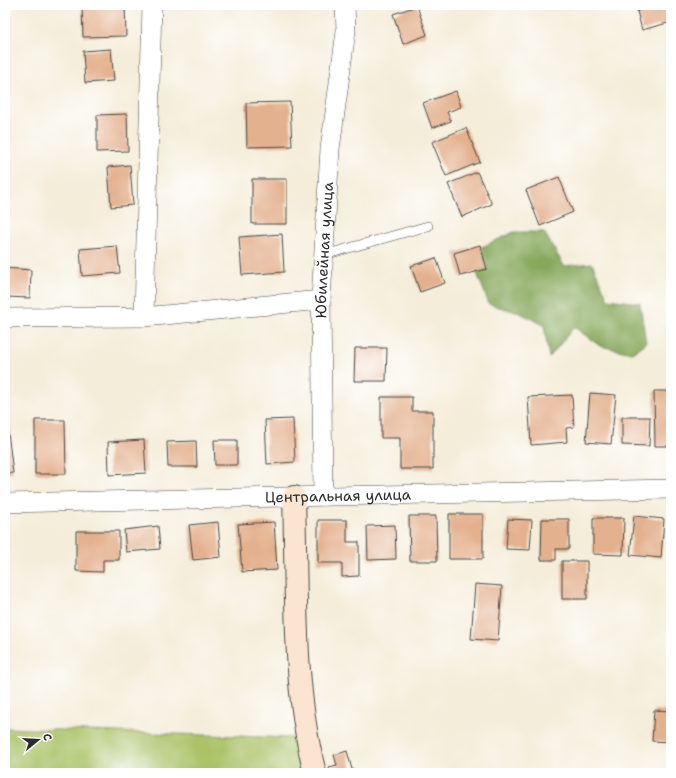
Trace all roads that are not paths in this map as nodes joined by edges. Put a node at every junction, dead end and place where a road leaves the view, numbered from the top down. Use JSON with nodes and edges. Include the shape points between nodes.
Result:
{"nodes":[{"id":1,"x":152,"y":5,"type":"edge"},
{"id":2,"x":345,"y":5,"type":"edge"},
{"id":3,"x":428,"y":226,"type":"dead end"},
{"id":4,"x":324,"y":255,"type":"junction"},
{"id":5,"x":321,"y":300,"type":"junction"},
{"id":6,"x":144,"y":317,"type":"junction"},
{"id":7,"x":5,"y":318,"type":"edge"},
{"id":8,"x":671,"y":489,"type":"edge"},
{"id":9,"x":323,"y":496,"type":"junction"},
{"id":10,"x":294,"y":497,"type":"junction"},
{"id":11,"x":5,"y":503,"type":"edge"},
{"id":12,"x":315,"y":773,"type":"edge"}],
"edges":[{"from":1,"to":6,"type":"street"},
{"from":2,"to":4,"type":"street","name":"Юбилейная улица","via":[[346,31],[330,149]]},
{"from":3,"to":4,"type":"lane"},
{"from":4,"to":5,"type":"street","name":"Юбилейная улица"},
{"from":5,"to":6,"type":"street"},
{"from":5,"to":9,"type":"street","name":"Юбилейная улица"},
{"from":6,"to":7,"type":"street"},
{"from":8,"to":9,"type":"street","name":"Центральная улица"},
{"from":9,"to":10,"type":"street","name":"Центральная улица"},
{"from":10,"to":11,"type":"street","name":"Центральная улица"},
{"from":10,"to":12,"type":"street","via":[[299,685],[307,742]]}]}
